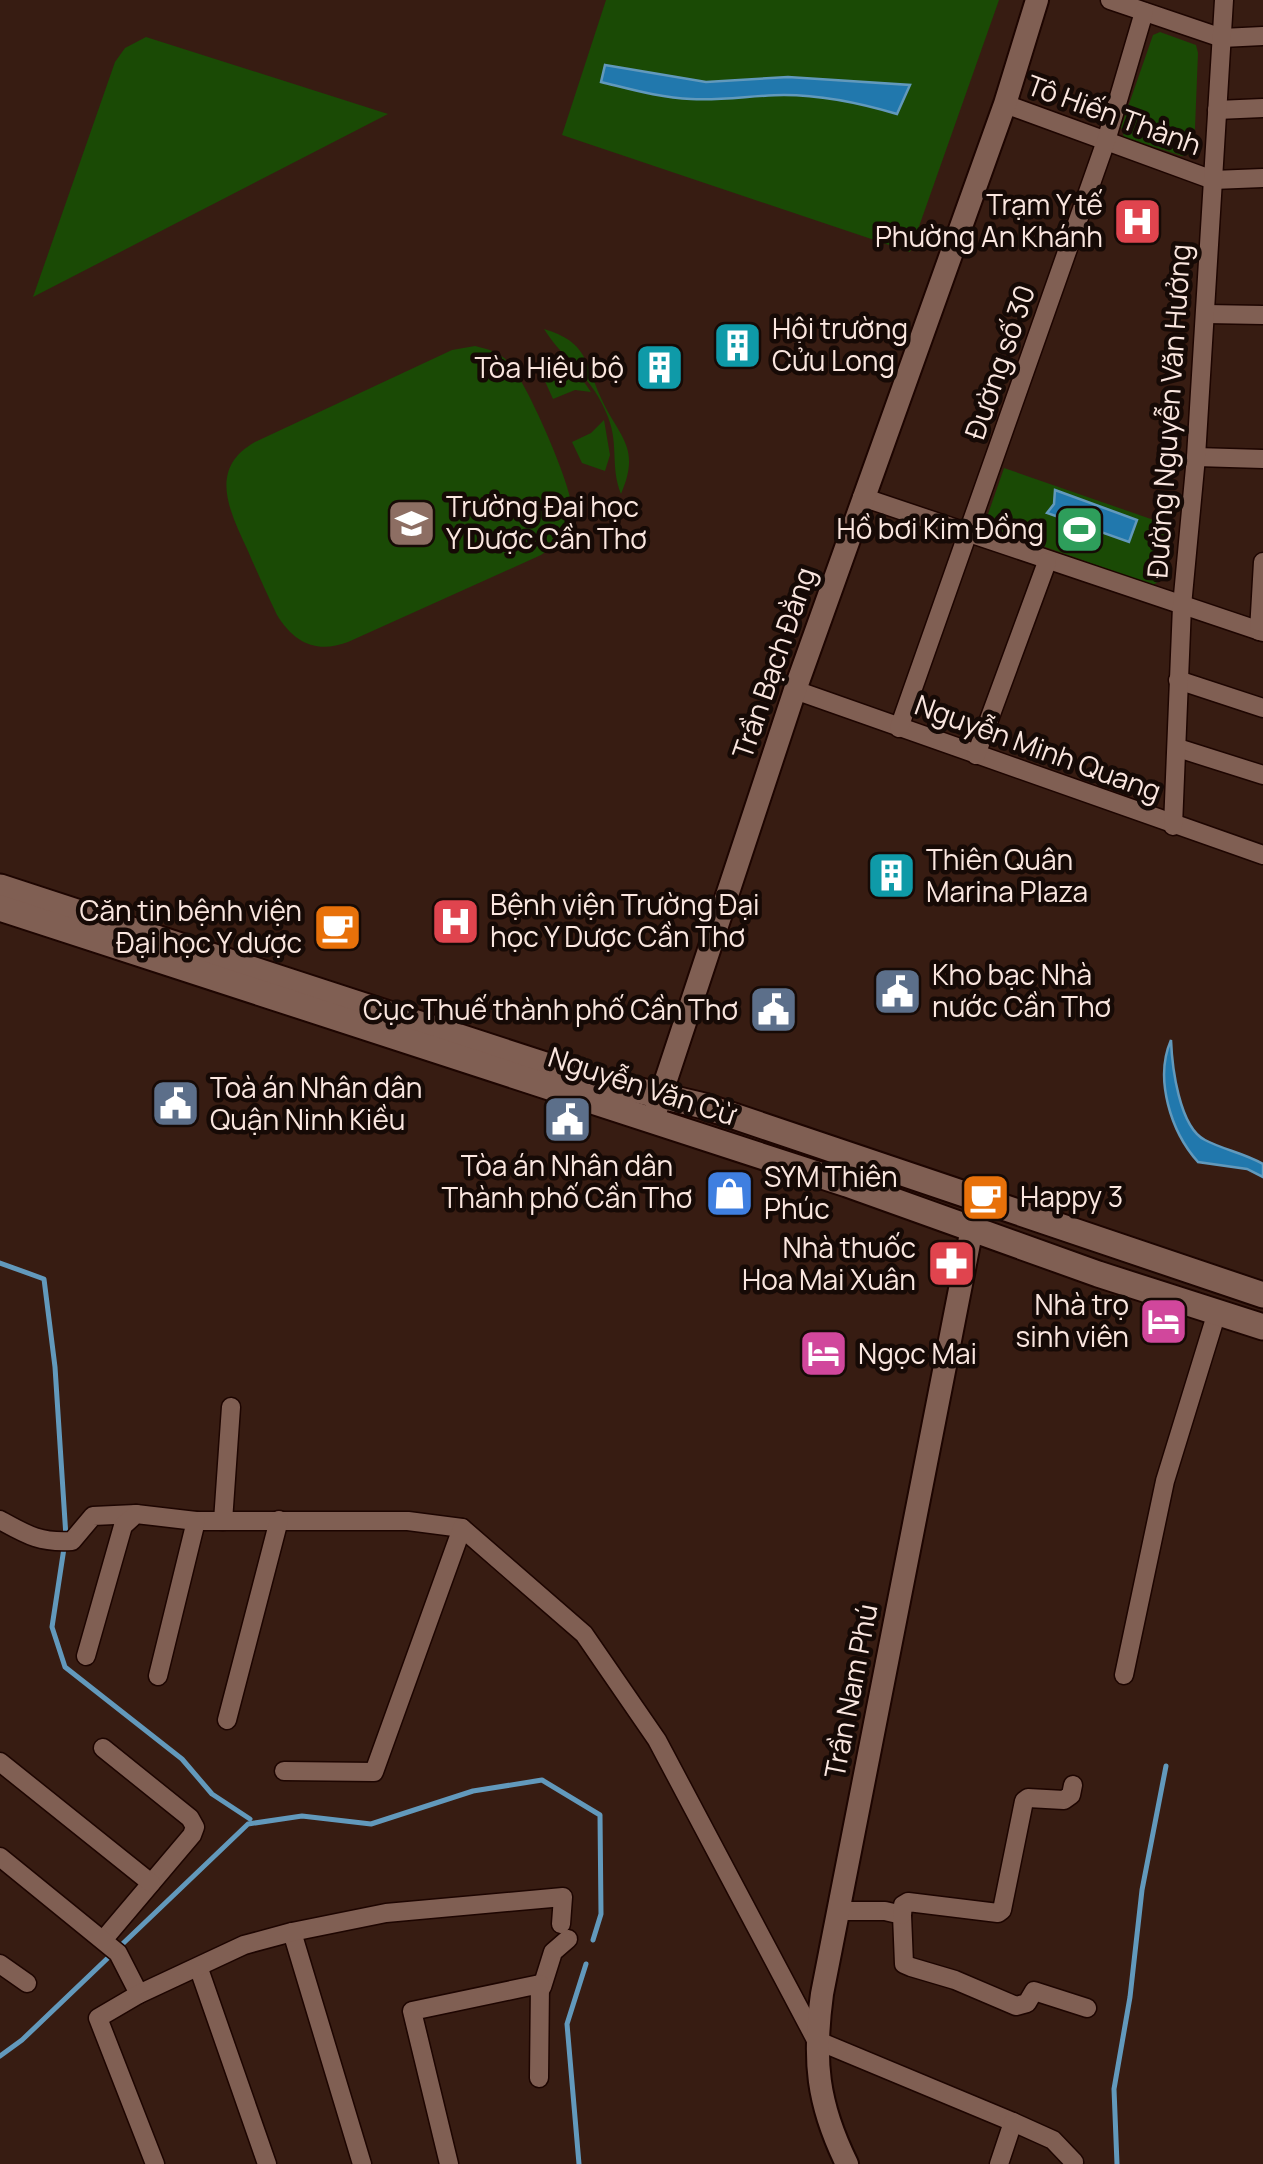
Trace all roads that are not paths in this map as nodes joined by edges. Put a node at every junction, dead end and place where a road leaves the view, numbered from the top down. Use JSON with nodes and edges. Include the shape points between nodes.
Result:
{"nodes":[{"id":1,"x":1038,"y":0,"type":"edge"},
{"id":2,"x":1110,"y":0,"type":"edge"},
{"id":3,"x":1224,"y":0,"type":"edge"},
{"id":4,"x":1144,"y":12,"type":"junction"},
{"id":5,"x":1263,"y":36,"type":"edge"},
{"id":6,"x":1222,"y":38,"type":"junction"},
{"id":7,"x":1004,"y":104,"type":"junction"},
{"id":8,"x":1263,"y":108,"type":"edge"},
{"id":9,"x":1217,"y":110,"type":"junction"},
{"id":10,"x":1106,"y":141,"type":"junction"},
{"id":11,"x":1263,"y":178,"type":"edge"},
{"id":12,"x":1213,"y":180,"type":"junction"},
{"id":13,"x":1206,"y":314,"type":"junction"},
{"id":14,"x":1263,"y":315,"type":"edge"},
{"id":15,"x":1196,"y":457,"type":"junction"},
{"id":16,"x":1263,"y":459,"type":"edge"},
{"id":17,"x":862,"y":497,"type":"junction"},
{"id":18,"x":969,"y":534,"type":"junction"},
{"id":19,"x":1047,"y":562,"type":"junction"},
{"id":20,"x":1263,"y":562,"type":"edge"},
{"id":21,"x":1182,"y":606,"type":"junction"},
{"id":22,"x":1261,"y":632,"type":"edge"},
{"id":23,"x":1178,"y":680,"type":"junction"},
{"id":24,"x":795,"y":690,"type":"junction"},
{"id":25,"x":1263,"y":708,"type":"edge"},
{"id":26,"x":899,"y":728,"type":"junction"},
{"id":27,"x":1178,"y":748,"type":"junction"},
{"id":28,"x":976,"y":756,"type":"junction"},
{"id":29,"x":1263,"y":775,"type":"edge"},
{"id":30,"x":1173,"y":826,"type":"junction"},
{"id":31,"x":1263,"y":855,"type":"edge"},
{"id":32,"x":0,"y":886,"type":"edge"},
{"id":33,"x":0,"y":908,"type":"edge"},
{"id":34,"x":656,"y":1109,"type":"junction"},
{"id":35,"x":972,"y":1228,"type":"junction"},
{"id":36,"x":1263,"y":1295,"type":"edge"},
{"id":37,"x":1217,"y":1312,"type":"junction"},
{"id":38,"x":1263,"y":1327,"type":"edge"},
{"id":39,"x":231,"y":1407,"type":"dead end"},
{"id":40,"x":136,"y":1514,"type":"junction"},
{"id":41,"x":0,"y":1520,"type":"edge"},
{"id":42,"x":279,"y":1520,"type":"junction"},
{"id":43,"x":196,"y":1521,"type":"junction"},
{"id":44,"x":222,"y":1521,"type":"junction"},
{"id":45,"x":462,"y":1528,"type":"junction"},
{"id":46,"x":86,"y":1656,"type":"dead end"},
{"id":47,"x":1124,"y":1675,"type":"dead end"},
{"id":48,"x":158,"y":1676,"type":"dead end"},
{"id":49,"x":227,"y":1720,"type":"dead end"},
{"id":50,"x":103,"y":1748,"type":"dead end"},
{"id":51,"x":0,"y":1762,"type":"edge"},
{"id":52,"x":284,"y":1771,"type":"dead end"},
{"id":53,"x":1073,"y":1785,"type":"dead end"},
{"id":54,"x":0,"y":1857,"type":"edge"},
{"id":55,"x":150,"y":1883,"type":"junction"},
{"id":56,"x":838,"y":1911,"type":"junction"},
{"id":57,"x":902,"y":1914,"type":"junction"},
{"id":58,"x":292,"y":1932,"type":"junction"},
{"id":59,"x":109,"y":1944,"type":"junction"},
{"id":60,"x":0,"y":1964,"type":"edge"},
{"id":61,"x":199,"y":1969,"type":"junction"},
{"id":62,"x":26,"y":1983,"type":"dead end"},
{"id":63,"x":542,"y":1987,"type":"junction"},
{"id":64,"x":139,"y":1994,"type":"junction"},
{"id":65,"x":1087,"y":2008,"type":"dead end"},
{"id":66,"x":816,"y":2040,"type":"junction"},
{"id":67,"x":539,"y":2078,"type":"dead end"},
{"id":68,"x":1013,"y":2122,"type":"junction"},
{"id":69,"x":1074,"y":2162,"type":"edge"},
{"id":70,"x":155,"y":2164,"type":"edge"},
{"id":71,"x":268,"y":2164,"type":"edge"},
{"id":72,"x":362,"y":2164,"type":"edge"},
{"id":73,"x":449,"y":2164,"type":"edge"},
{"id":74,"x":847,"y":2164,"type":"edge"},
{"id":75,"x":999,"y":2164,"type":"edge"}],
"edges":[{"from":1,"to":7,"type":"street","name":"Trần Bạch Đằng"},
{"from":2,"to":4,"type":"street"},
{"from":3,"to":6,"type":"street","name":"Đường Nguyễn Văn Hưởng"},
{"from":4,"to":6,"type":"street"},
{"from":4,"to":10,"type":"street","name":"Đường số 30"},
{"from":5,"to":6,"type":"street"},
{"from":6,"to":9,"type":"street","name":"Đường Nguyễn Văn Hưởng"},
{"from":7,"to":10,"type":"street","name":"Tô Hiến Thành"},
{"from":7,"to":17,"type":"street","name":"Trần Bạch Đằng"},
{"from":8,"to":9,"type":"street"},
{"from":9,"to":12,"type":"street","name":"Đường Nguyễn Văn Hưởng"},
{"from":10,"to":12,"type":"street","name":"Tô Hiến Thành"},
{"from":10,"to":18,"type":"street","name":"Đường số 30"},
{"from":11,"to":12,"type":"street","name":"Tô Hiến Thành"},
{"from":12,"to":13,"type":"street","name":"Đường Nguyễn Văn Hưởng"},
{"from":13,"to":14,"type":"street"},
{"from":13,"to":15,"type":"street","name":"Đường Nguyễn Văn Hưởng"},
{"from":15,"to":16,"type":"street"},
{"from":15,"to":21,"type":"street","name":"Đường Nguyễn Văn Hưởng"},
{"from":17,"to":18,"type":"street"},
{"from":17,"to":24,"type":"street","name":"Trần Bạch Đằng"},
{"from":18,"to":19,"type":"street"},
{"from":18,"to":26,"type":"street","name":"Đường số 30"},
{"from":19,"to":21,"type":"street"},
{"from":19,"to":28,"type":"street"},
{"from":20,"to":22,"type":"street"},
{"from":21,"to":22,"type":"street"},
{"from":21,"to":23,"type":"street","name":"Đường Nguyễn Văn Hưởng"},
{"from":23,"to":25,"type":"street"},
{"from":23,"to":27,"type":"street","name":"Đường Nguyễn Văn Hưởng"},
{"from":24,"to":26,"type":"street","name":"Nguyễn Minh Quang"},
{"from":24,"to":34,"type":"street","name":"Trần Bạch Đằng"},
{"from":26,"to":28,"type":"street","name":"Nguyễn Minh Quang"},
{"from":27,"to":29,"type":"street"},
{"from":27,"to":30,"type":"street","name":"Đường Nguyễn Văn Hưởng"},
{"from":28,"to":30,"type":"street","name":"Nguyễn Minh Quang"},
{"from":30,"to":31,"type":"street","name":"Nguyễn Minh Quang"},
{"from":32,"to":34,"type":"main road","name":"Nguyễn Văn Cừ","via":[[582,1077]]},
{"from":33,"to":34,"type":"main road","name":"Nguyễn Văn Cừ"},
{"from":34,"to":35,"type":"main road","name":"Nguyễn Văn Cừ"},
{"from":34,"to":36,"type":"main road","name":"Nguyễn Văn Cừ","via":[[704,1106]]},
{"from":35,"to":37,"type":"main road","name":"Nguyễn Văn Cừ"},
{"from":35,"to":56,"type":"street","name":"Trần Nam Phú"},
{"from":37,"to":38,"type":"main road","name":"Nguyễn Văn Cừ"},
{"from":37,"to":47,"type":"street","via":[[1165,1481]]},
{"from":39,"to":44,"type":"street"},
{"from":40,"to":41,"type":"street","via":[[93,1516],[72,1541],[50,1542]]},
{"from":40,"to":43,"type":"street"},
{"from":40,"to":46,"type":"street","via":[[123,1526]]},
{"from":42,"to":44,"type":"street"},
{"from":42,"to":45,"type":"street"},
{"from":42,"to":49,"type":"street"},
{"from":43,"to":44,"type":"street"},
{"from":43,"to":48,"type":"street"},
{"from":45,"to":52,"type":"street","via":[[374,1772]]},
{"from":45,"to":66,"type":"street","via":[[584,1634],[657,1740]]},
{"from":50,"to":55,"type":"street","via":[[193,1822],[192,1835]]},
{"from":51,"to":55,"type":"street"},
{"from":53,"to":57,"type":"street","via":[[1064,1800],[1024,1801],[1002,1910],[908,1902]]},
{"from":54,"to":59,"type":"street"},
{"from":55,"to":59,"type":"street"},
{"from":56,"to":57,"type":"street"},
{"from":56,"to":66,"type":"street","name":"Trần Nam Phú"},
{"from":57,"to":65,"type":"street","via":[[904,1964],[1016,2006],[1034,1991]]},
{"from":58,"to":61,"type":"street","via":[[244,1945]]},
{"from":58,"to":63,"type":"street","via":[[386,1913],[563,1896],[565,1931]]},
{"from":58,"to":72,"type":"street"},
{"from":59,"to":64,"type":"street"},
{"from":60,"to":62,"type":"street"},
{"from":61,"to":64,"type":"street"},
{"from":61,"to":71,"type":"street"},
{"from":63,"to":67,"type":"street"},
{"from":63,"to":73,"type":"street","via":[[412,2011]]},
{"from":64,"to":70,"type":"street","via":[[98,2018]]},
{"from":66,"to":68,"type":"street"},
{"from":66,"to":74,"type":"street","name":"Trần Nam Phú","via":[[817,2078]]},
{"from":68,"to":69,"type":"street","via":[[1053,2140]]},
{"from":68,"to":75,"type":"street"}]}
